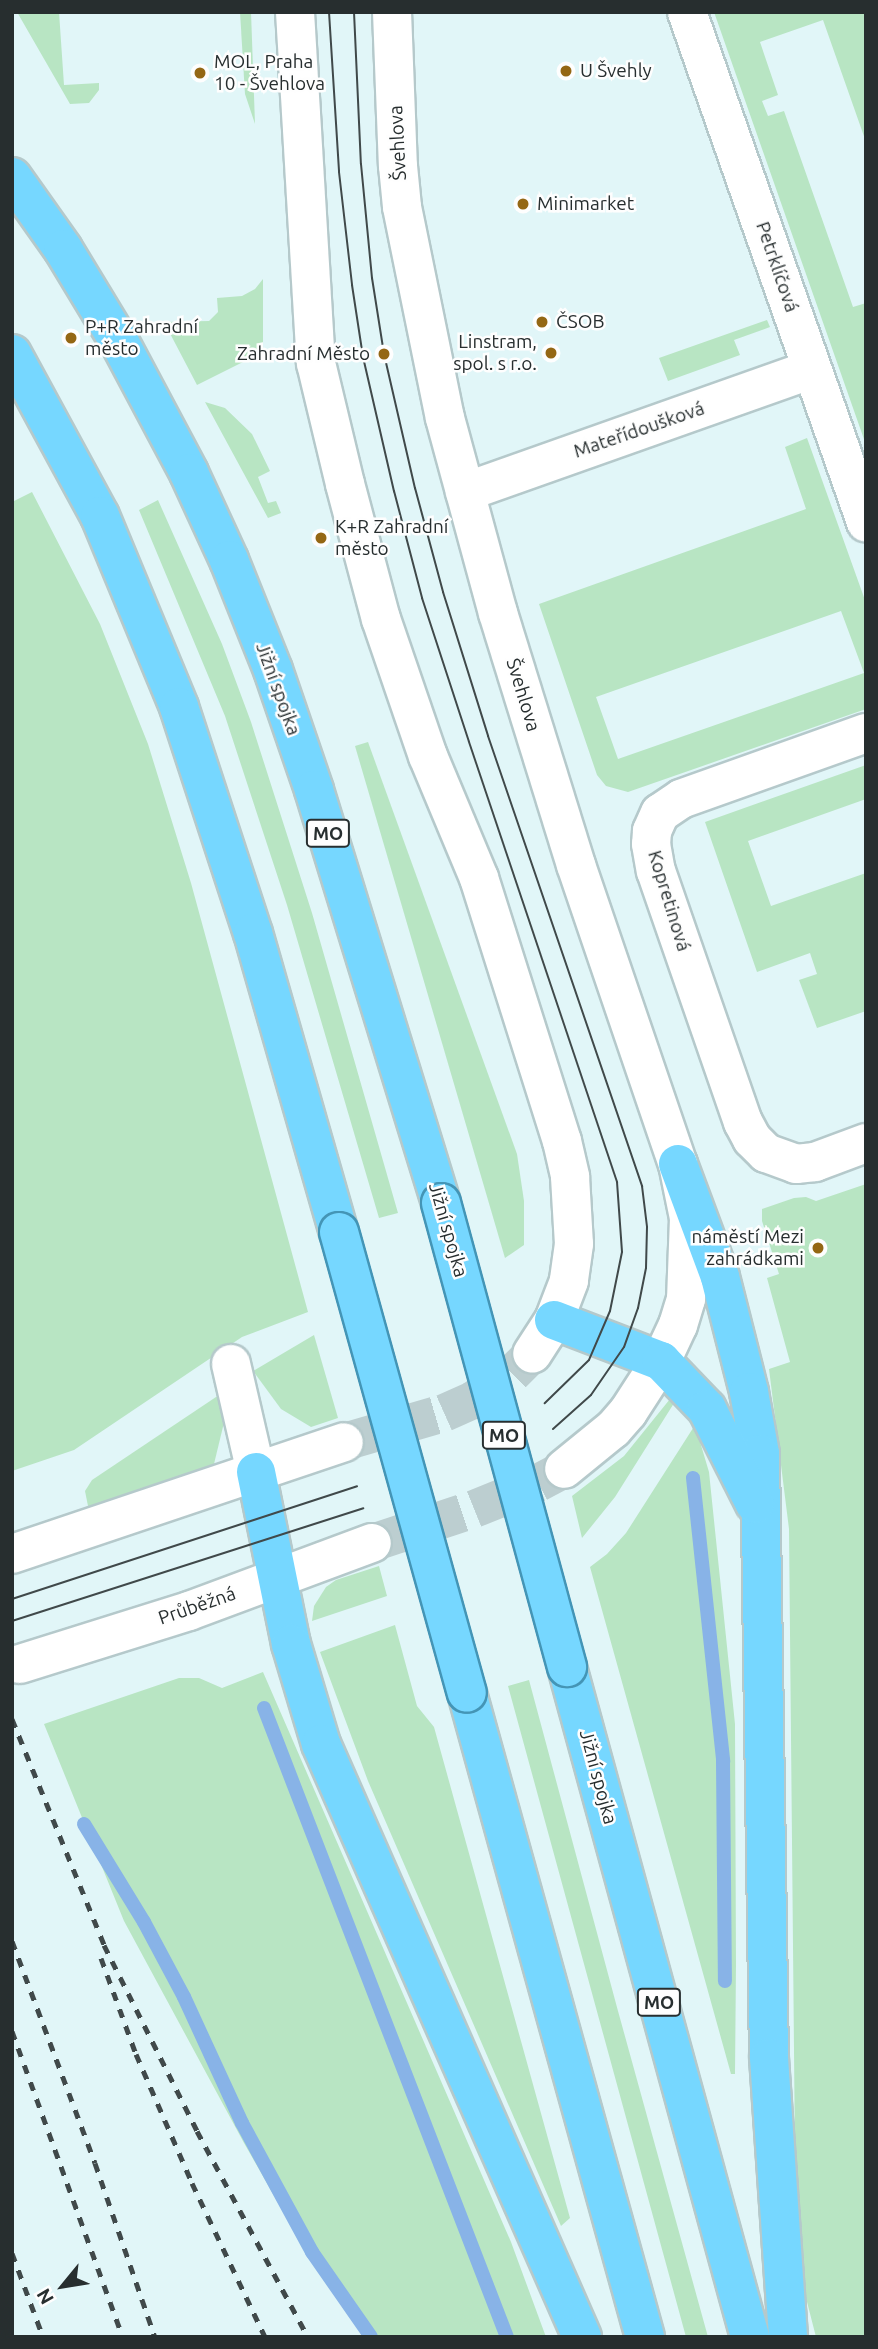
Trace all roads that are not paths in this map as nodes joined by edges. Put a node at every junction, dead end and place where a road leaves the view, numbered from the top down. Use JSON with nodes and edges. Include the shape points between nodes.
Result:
{"nodes":[{"id":1,"x":295,"y":12,"type":"edge"},
{"id":2,"x":392,"y":12,"type":"edge"},
{"id":3,"x":687,"y":12,"type":"edge"},
{"id":4,"x":12,"y":177,"type":"edge"},
{"id":5,"x":12,"y":354,"type":"edge"},
{"id":6,"x":813,"y":369,"type":"junction"},
{"id":7,"x":465,"y":492,"type":"junction"},
{"id":8,"x":866,"y":522,"type":"edge"},
{"id":9,"x":866,"y":733,"type":"edge"},
{"id":10,"x":866,"y":1143,"type":"edge"},
{"id":11,"x":678,"y":1164,"type":"junction"},
{"id":12,"x":554,"y":1320,"type":"junction"},
{"id":13,"x":532,"y":1354,"type":"tunnel mouth"},
{"id":14,"x":661,"y":1361,"type":"junction"},
{"id":15,"x":231,"y":1364,"type":"dead end"},
{"id":16,"x":344,"y":1442,"type":"tunnel mouth"},
{"id":17,"x":564,"y":1469,"type":"tunnel mouth"},
{"id":18,"x":256,"y":1472,"type":"junction"},
{"id":19,"x":763,"y":1520,"type":"junction"},
{"id":20,"x":372,"y":1543,"type":"tunnel mouth"},
{"id":21,"x":12,"y":1554,"type":"edge"},
{"id":22,"x":279,"y":1578,"type":"junction"},
{"id":23,"x":20,"y":1664,"type":"dead end"},
{"id":24,"x":582,"y":2337,"type":"edge"},
{"id":25,"x":645,"y":2337,"type":"edge"},
{"id":26,"x":750,"y":2337,"type":"edge"},
{"id":27,"x":788,"y":2337,"type":"edge"}],
"edges":[{"from":1,"to":12,"type":"main road","via":[[316,363],[382,619],[428,756],[479,878],[562,1141],[574,1206],[574,1244],[569,1281]]},
{"from":2,"to":7,"type":"main road","name":"Švehlova","via":[[402,207],[445,418]]},
{"from":3,"to":6,"type":"main road","name":"Petrklíčová"},
{"from":4,"to":26,"type":"highway","name":"Jižní spojka","number":"MO","bridge":true,"via":[[120,343],[189,473],[273,670],[441,1203]]},
{"from":5,"to":25,"type":"highway","bridge":true,"via":[[100,516],[179,707],[217,817],[339,1232]]},
{"from":6,"to":7,"type":"main road","name":"Mateřídoušková"},
{"from":6,"to":8,"type":"main road","name":"Petrklíčová"},
{"from":7,"to":11,"type":"main road","name":"Švehlova","via":[[572,852]]},
{"from":9,"to":10,"type":"main road","name":"Kopretinová","via":[[681,799],[660,813],[652,831],[656,871],[743,1122],[766,1153],[796,1164],[815,1162]]},
{"from":11,"to":14,"type":"main road","name":"Švehlova","via":[[688,1218],[689,1270],[678,1325]]},
{"from":11,"to":19,"type":"highway","via":[[720,1277],[749,1392],[760,1454]]},
{"from":12,"to":13,"type":"main road"},
{"from":12,"to":14,"type":"highway"},
{"from":14,"to":17,"type":"main road","via":[[613,1429]]},
{"from":14,"to":19,"type":"highway","via":[[707,1409]]},
{"from":15,"to":18,"type":"main road"},
{"from":16,"to":18,"type":"main road"},
{"from":18,"to":21,"type":"main road"},
{"from":18,"to":22,"type":"highway"},
{"from":19,"to":27,"type":"highway","via":[[769,2059]]},
{"from":20,"to":22,"type":"main road","name":"Průběžná"},
{"from":22,"to":23,"type":"main road","name":"Průběžná"},
{"from":22,"to":24,"type":"highway","via":[[299,1675],[321,1744]]}]}
